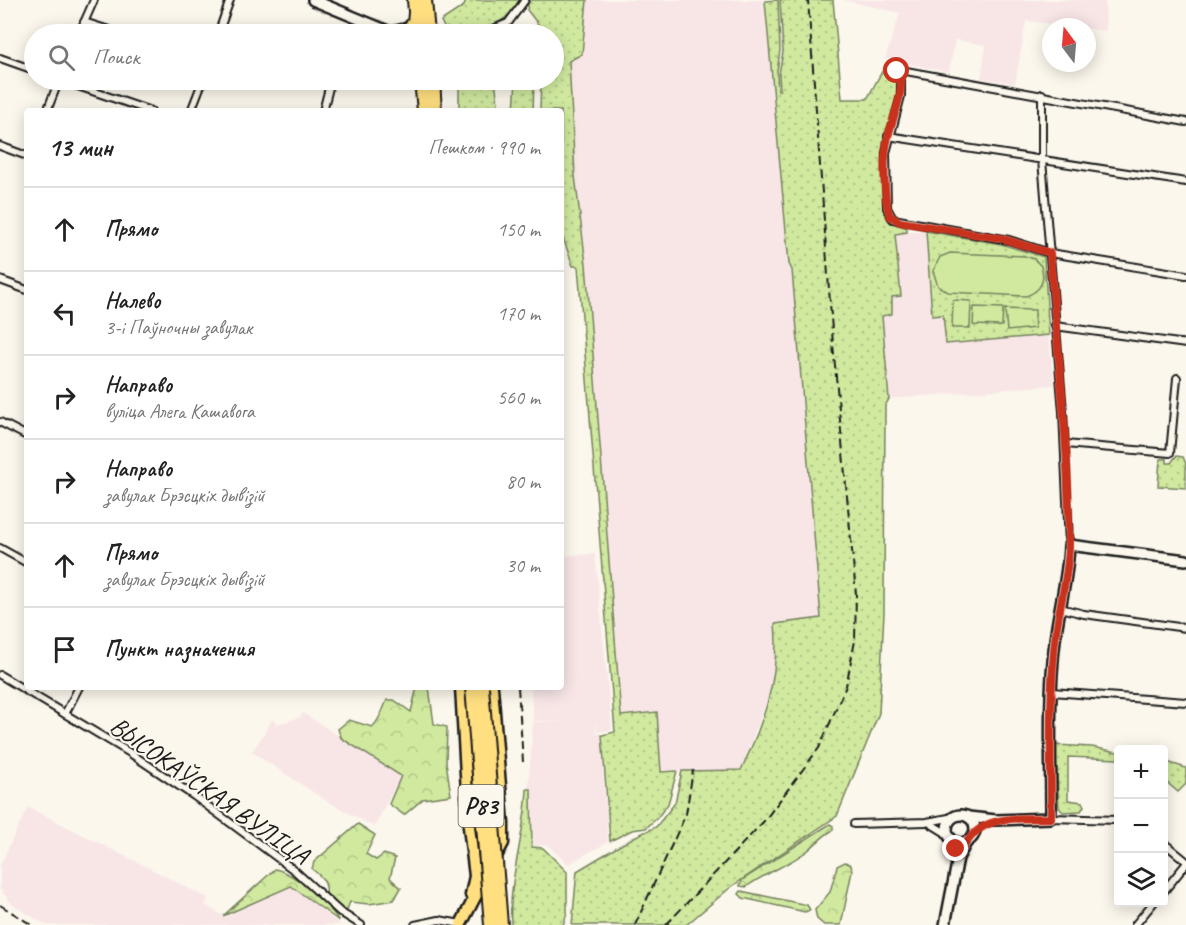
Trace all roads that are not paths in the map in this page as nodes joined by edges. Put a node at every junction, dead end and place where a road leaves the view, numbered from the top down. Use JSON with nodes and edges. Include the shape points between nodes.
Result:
{"nodes":[{"id":1,"x":94,"y":0,"type":"edge"},
{"id":2,"x":230,"y":0,"type":"edge"},
{"id":3,"x":313,"y":0,"type":"edge"},
{"id":4,"x":414,"y":0,"type":"edge"},
{"id":5,"x":425,"y":0,"type":"edge"},
{"id":6,"x":525,"y":0,"type":"edge"},
{"id":7,"x":415,"y":13,"type":"junction"},
{"id":8,"x":84,"y":22,"type":"joint"},
{"id":9,"x":90,"y":24,"type":"edge"},
{"id":10,"x":222,"y":24,"type":"edge"},
{"id":11,"x":370,"y":24,"type":"edge"},
{"id":12,"x":412,"y":24,"type":"edge"},
{"id":13,"x":416,"y":24,"type":"edge"},
{"id":14,"x":427,"y":24,"type":"edge"},
{"id":15,"x":506,"y":24,"type":"edge"},
{"id":16,"x":0,"y":58,"type":"edge"},
{"id":17,"x":24,"y":66,"type":"edge"},
{"id":18,"x":55,"y":90,"type":"edge"},
{"id":19,"x":89,"y":90,"type":"edge"},
{"id":20,"x":199,"y":90,"type":"edge"},
{"id":21,"x":328,"y":90,"type":"edge"},
{"id":22,"x":422,"y":90,"type":"edge"},
{"id":23,"x":434,"y":90,"type":"edge"},
{"id":24,"x":1042,"y":94,"type":"junction"},
{"id":25,"x":48,"y":108,"type":"edge"},
{"id":26,"x":143,"y":108,"type":"edge"},
{"id":27,"x":192,"y":108,"type":"edge"},
{"id":28,"x":324,"y":108,"type":"edge"},
{"id":29,"x":424,"y":108,"type":"edge"},
{"id":30,"x":435,"y":108,"type":"edge"},
{"id":31,"x":1186,"y":122,"type":"edge"},
{"id":32,"x":888,"y":136,"type":"junction"},
{"id":33,"x":0,"y":146,"type":"edge"},
{"id":34,"x":24,"y":155,"type":"edge"},
{"id":35,"x":1042,"y":160,"type":"junction"},
{"id":36,"x":1186,"y":182,"type":"edge"},
{"id":37,"x":1050,"y":253,"type":"junction"},
{"id":38,"x":1186,"y":275,"type":"edge"},
{"id":39,"x":0,"y":280,"type":"edge"},
{"id":40,"x":24,"y":289,"type":"edge"},
{"id":41,"x":1055,"y":326,"type":"junction"},
{"id":42,"x":1186,"y":344,"type":"edge"},
{"id":43,"x":1178,"y":378,"type":"dead end"},
{"id":44,"x":0,"y":422,"type":"edge"},
{"id":45,"x":24,"y":434,"type":"edge"},
{"id":46,"x":1065,"y":444,"type":"junction"},
{"id":47,"x":1069,"y":545,"type":"junction"},
{"id":48,"x":0,"y":548,"type":"edge"},
{"id":49,"x":1186,"y":560,"type":"edge"},
{"id":50,"x":24,"y":561,"type":"edge"},
{"id":51,"x":1060,"y":608,"type":"junction"},
{"id":52,"x":1186,"y":628,"type":"edge"},
{"id":53,"x":0,"y":675,"type":"edge"},
{"id":54,"x":24,"y":689,"type":"edge"},
{"id":55,"x":25,"y":690,"type":"edge"},
{"id":56,"x":78,"y":690,"type":"edge"},
{"id":57,"x":461,"y":690,"type":"edge"},
{"id":58,"x":472,"y":690,"type":"edge"},
{"id":59,"x":482,"y":690,"type":"edge"},
{"id":60,"x":492,"y":690,"type":"edge"},
{"id":61,"x":1052,"y":692,"type":"junction"},
{"id":62,"x":1186,"y":702,"type":"edge"},
{"id":63,"x":65,"y":714,"type":"junction"},
{"id":64,"x":500,"y":784,"type":"junction"},
{"id":65,"x":467,"y":785,"type":"junction"},
{"id":66,"x":954,"y":817,"type":"junction"},
{"id":67,"x":968,"y":817,"type":"junction"},
{"id":68,"x":1051,"y":818,"type":"junction"},
{"id":69,"x":996,"y":820,"type":"junction"},
{"id":70,"x":1114,"y":820,"type":"edge"},
{"id":71,"x":927,"y":822,"type":"junction"},
{"id":72,"x":503,"y":823,"type":"junction"},
{"id":73,"x":854,"y":824,"type":"dead end"},
{"id":74,"x":469,"y":827,"type":"junction"},
{"id":75,"x":950,"y":837,"type":"junction"},
{"id":76,"x":970,"y":838,"type":"junction"},
{"id":77,"x":1168,"y":846,"type":"edge"},
{"id":78,"x":958,"y":858,"type":"junction"},
{"id":79,"x":1186,"y":862,"type":"edge"},
{"id":80,"x":1168,"y":886,"type":"edge"},
{"id":81,"x":1151,"y":907,"type":"edge"},
{"id":82,"x":361,"y":925,"type":"edge"},
{"id":83,"x":415,"y":925,"type":"edge"},
{"id":84,"x":461,"y":925,"type":"edge"},
{"id":85,"x":491,"y":925,"type":"edge"},
{"id":86,"x":501,"y":925,"type":"edge"},
{"id":87,"x":945,"y":925,"type":"edge"},
{"id":88,"x":1135,"y":925,"type":"edge"}],
"edges":[{"from":1,"to":8,"type":"street"},
{"from":2,"to":10,"type":"street"},
{"from":3,"to":11,"type":"street"},
{"from":4,"to":7,"type":"highway"},
{"from":5,"to":14,"type":"highway"},
{"from":6,"to":15,"type":"street"},
{"from":7,"to":12,"type":"highway"},
{"from":7,"to":13,"type":"highway"},
{"from":8,"to":9,"type":"street"},
{"from":16,"to":17,"type":"street"},
{"from":18,"to":25,"type":"street"},
{"from":19,"to":26,"type":"street"},
{"from":20,"to":27,"type":"street"},
{"from":21,"to":28,"type":"street"},
{"from":22,"to":29,"type":"highway"},
{"from":23,"to":30,"type":"highway"},
{"from":24,"to":31,"type":"street"},
{"from":24,"to":32,"type":"street","via":[[897,69],[901,96]]},
{"from":24,"to":35,"type":"street"},
{"from":32,"to":35,"type":"street"},
{"from":32,"to":37,"type":"street","via":[[885,166],[890,216],[900,222],[1000,238]]},
{"from":33,"to":34,"type":"street"},
{"from":35,"to":36,"type":"street"},
{"from":35,"to":37,"type":"street"},
{"from":37,"to":38,"type":"street"},
{"from":37,"to":41,"type":"street"},
{"from":39,"to":40,"type":"street"},
{"from":41,"to":42,"type":"street"},
{"from":41,"to":46,"type":"street"},
{"from":43,"to":46,"type":"street","via":[[1170,453]]},
{"from":44,"to":45,"type":"street"},
{"from":46,"to":47,"type":"street"},
{"from":47,"to":49,"type":"street"},
{"from":47,"to":51,"type":"street"},
{"from":48,"to":50,"type":"street"},
{"from":51,"to":52,"type":"street"},
{"from":51,"to":61,"type":"street"},
{"from":53,"to":54,"type":"street","name":"ВЫСОКАЎСКАЯ ВУЛІЦА"},
{"from":55,"to":63,"type":"street","name":"ВЫСОКАЎСКАЯ ВУЛІЦА"},
{"from":56,"to":63,"type":"street"},
{"from":57,"to":65,"type":"main road"},
{"from":58,"to":85,"type":"highway","number":"Р83","bridge":true},
{"from":59,"to":86,"type":"highway","number":"Р83","bridge":true},
{"from":60,"to":64,"type":"main road"},
{"from":61,"to":62,"type":"street"},
{"from":61,"to":68,"type":"street"},
{"from":63,"to":82,"type":"street","name":"ВЫСОКАЎСКАЯ ВУЛІЦА","via":[[194,796]]},
{"from":64,"to":65,"type":"main road","via":[[494,795],[485,798],[473,795]]},
{"from":64,"to":72,"type":"main road"},
{"from":65,"to":74,"type":"main road"},
{"from":66,"to":67,"type":"street"},
{"from":66,"to":71,"type":"street"},
{"from":66,"to":75,"type":"street","via":[[947,825]]},
{"from":67,"to":69,"type":"street"},
{"from":67,"to":76,"type":"street","via":[[974,825]]},
{"from":68,"to":69,"type":"street"},
{"from":68,"to":70,"type":"street"},
{"from":69,"to":76,"type":"street","via":[[983,825]]},
{"from":71,"to":73,"type":"street"},
{"from":71,"to":75,"type":"street"},
{"from":72,"to":74,"type":"main road","via":[[496,813],[480,810]]},
{"from":72,"to":84,"type":"main road","via":[[503,843]]},
{"from":74,"to":84,"type":"main road","via":[[475,885]]},
{"from":75,"to":76,"type":"street","via":[[957,842]]},
{"from":75,"to":78,"type":"street"},
{"from":76,"to":78,"type":"street"},
{"from":77,"to":79,"type":"street"},
{"from":78,"to":87,"type":"street"},
{"from":79,"to":80,"type":"street"},
{"from":81,"to":88,"type":"street"},
{"from":83,"to":84,"type":"street","via":[[439,920]]}]}
